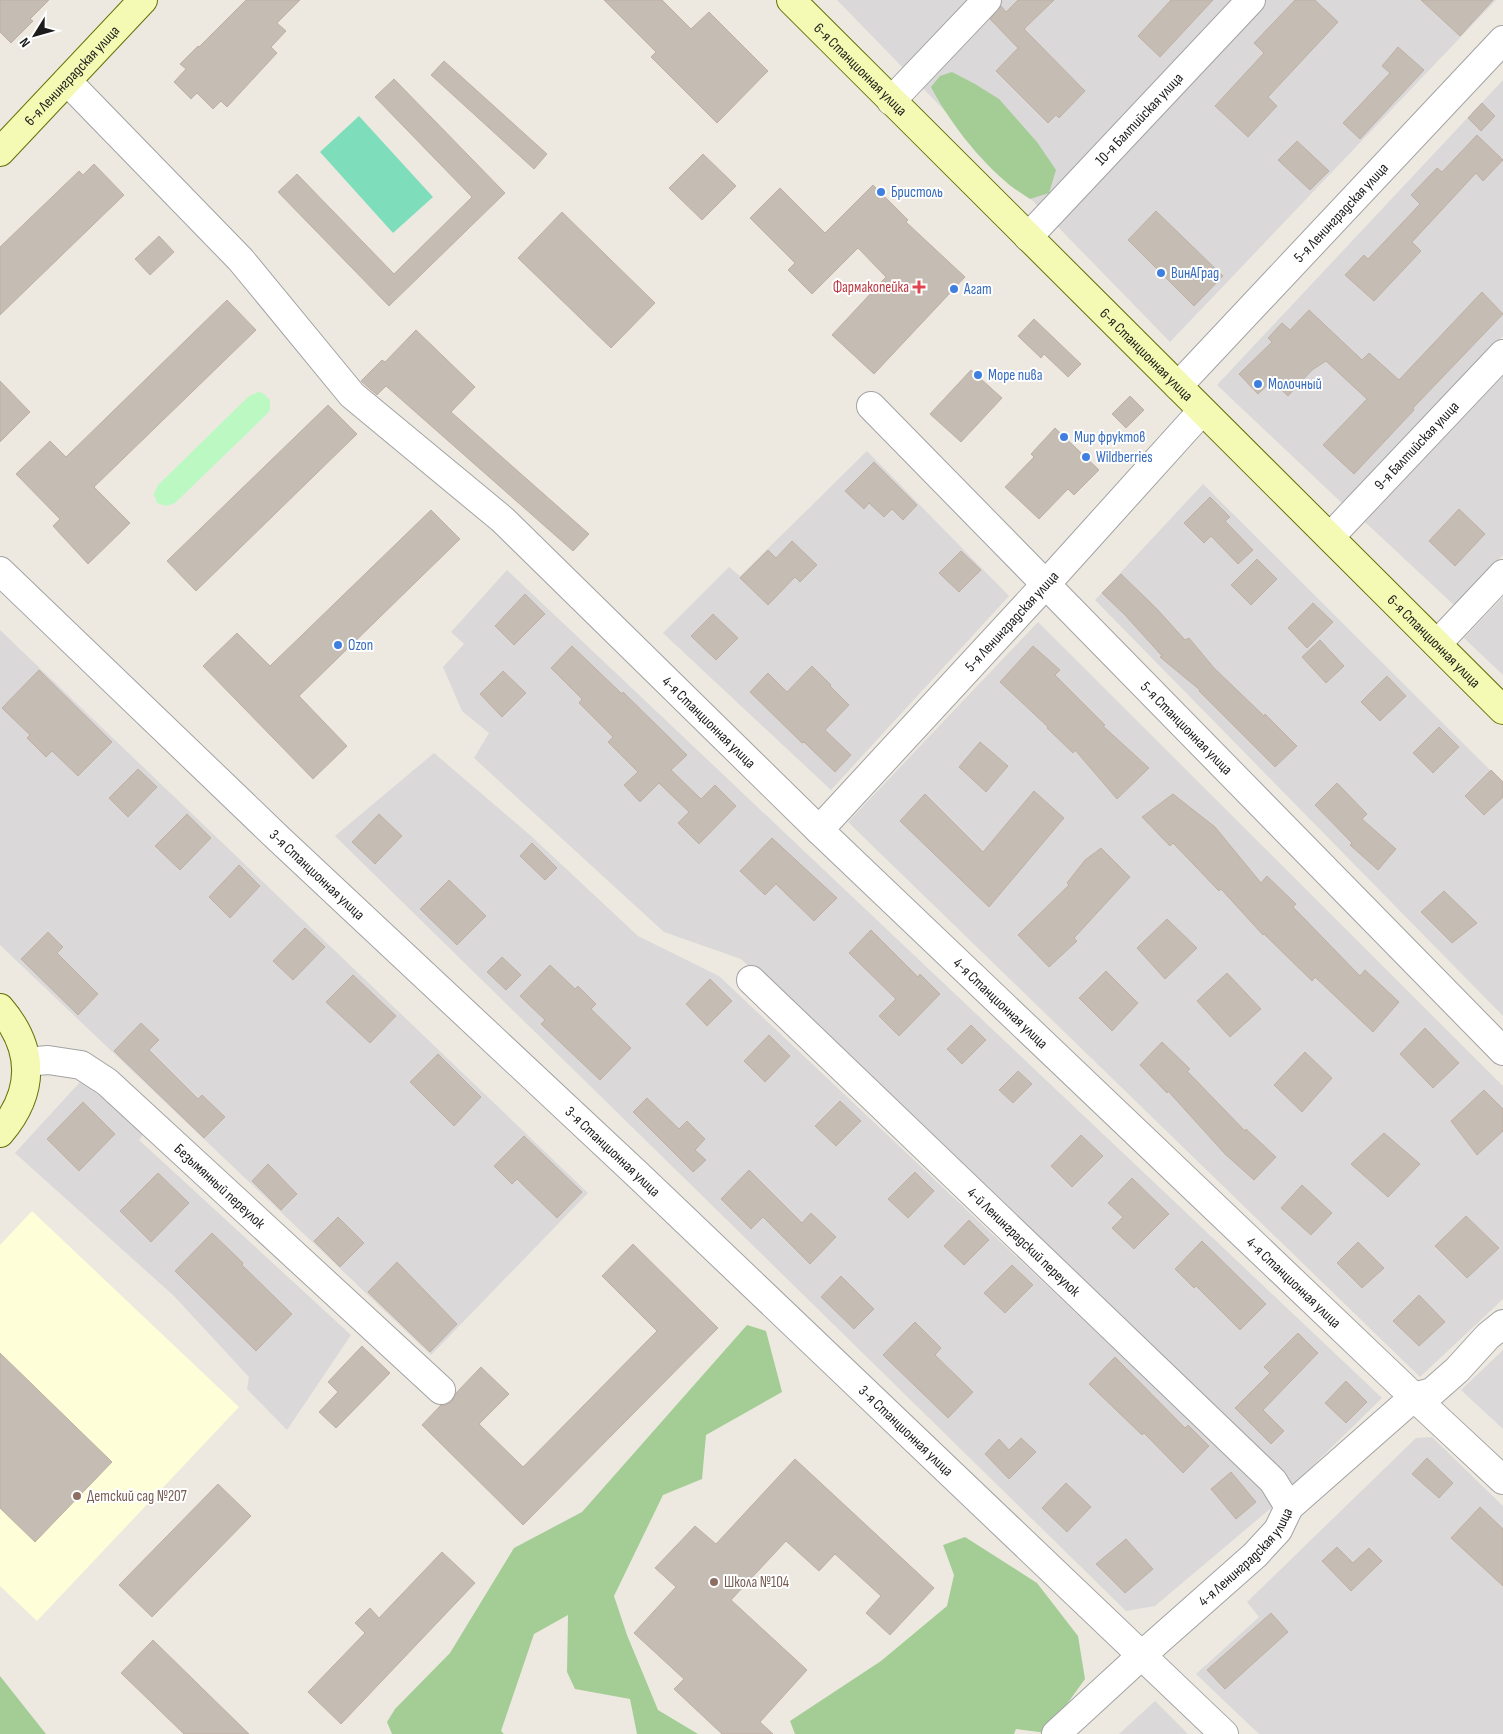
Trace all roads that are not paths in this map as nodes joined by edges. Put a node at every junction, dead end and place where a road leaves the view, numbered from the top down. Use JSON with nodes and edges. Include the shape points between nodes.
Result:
{"nodes":[{"id":1,"x":143,"y":0,"type":"edge"},
{"id":2,"x":791,"y":0,"type":"edge"},
{"id":3,"x":987,"y":0,"type":"edge"},
{"id":4,"x":1250,"y":0,"type":"edge"},
{"id":5,"x":1503,"y":40,"type":"edge"},
{"id":6,"x":67,"y":81,"type":"junction"},
{"id":7,"x":891,"y":101,"type":"junction"},
{"id":8,"x":0,"y":152,"type":"edge"},
{"id":9,"x":1028,"y":237,"type":"junction"},
{"id":10,"x":1503,"y":354,"type":"edge"},
{"id":11,"x":1178,"y":386,"type":"junction"},
{"id":12,"x":871,"y":406,"type":"dead end"},
{"id":13,"x":1202,"y":410,"type":"junction"},
{"id":14,"x":1330,"y":537,"type":"junction"},
{"id":15,"x":0,"y":571,"type":"edge"},
{"id":16,"x":1503,"y":574,"type":"edge"},
{"id":17,"x":1046,"y":584,"type":"junction"},
{"id":18,"x":1437,"y":644,"type":"junction"},
{"id":19,"x":1503,"y":710,"type":"edge"},
{"id":20,"x":819,"y":830,"type":"junction"},
{"id":21,"x":750,"y":980,"type":"dead end"},
{"id":22,"x":0,"y":1008,"type":"edge"},
{"id":23,"x":1503,"y":1051,"type":"edge"},
{"id":24,"x":26,"y":1062,"type":"junction"},
{"id":25,"x":0,"y":1133,"type":"edge"},
{"id":26,"x":1503,"y":1324,"type":"edge"},
{"id":27,"x":441,"y":1390,"type":"dead end"},
{"id":28,"x":1414,"y":1397,"type":"junction"},
{"id":29,"x":1503,"y":1480,"type":"edge"},
{"id":30,"x":1289,"y":1507,"type":"junction"},
{"id":31,"x":1142,"y":1654,"type":"junction"},
{"id":32,"x":1056,"y":1734,"type":"edge"},
{"id":33,"x":1224,"y":1734,"type":"edge"}],
"edges":[{"from":1,"to":6,"type":"main road","name":"6-я Ленинградская улица"},
{"from":2,"to":7,"type":"main road","name":"6-я Станционная улица"},
{"from":3,"to":7,"type":"street"},
{"from":4,"to":9,"type":"street","name":"10-я Балтийская улица"},
{"from":5,"to":11,"type":"street","name":"5-я Ленинградская улица"},
{"from":6,"to":8,"type":"main road","name":"6-я Ленинградская улица"},
{"from":6,"to":20,"type":"street","name":"4-я Станционная улица","via":[[241,260],[352,395],[503,520]]},
{"from":7,"to":9,"type":"main road","name":"6-я Станционная улица"},
{"from":9,"to":11,"type":"main road","name":"6-я Станционная улица"},
{"from":10,"to":14,"type":"street","name":"9-я Балтийская улица"},
{"from":11,"to":13,"type":"main road","name":"6-я Станционная улица"},
{"from":12,"to":17,"type":"street","name":"5-я Станционная улица"},
{"from":13,"to":14,"type":"main road","name":"6-я Станционная улица"},
{"from":13,"to":17,"type":"street","name":"5-я Ленинградская улица"},
{"from":14,"to":18,"type":"main road","name":"6-я Станционная улица"},
{"from":15,"to":31,"type":"street","name":"3-я Станционная улица","via":[[278,839],[638,1175]]},
{"from":16,"to":18,"type":"street"},
{"from":17,"to":20,"type":"street","name":"5-я Ленинградская улица"},
{"from":17,"to":23,"type":"street","name":"5-я Станционная улица"},
{"from":18,"to":19,"type":"main road","name":"6-я Станционная улица"},
{"from":20,"to":28,"type":"street","name":"4-я Станционная улица"},
{"from":21,"to":30,"type":"street","name":"4-й Ленинградский переулок","via":[[1273,1481]]},
{"from":22,"to":24,"type":"main road","via":[[21,1040]]},
{"from":24,"to":25,"type":"main road","via":[[26,1087],[18,1108]]},
{"from":24,"to":27,"type":"street","name":"Безымянный переулок","via":[[48,1060],[81,1065],[107,1082]]},
{"from":26,"to":28,"type":"street","name":"4-я Ленинградская улица","via":[[1432,1392]]},
{"from":28,"to":29,"type":"street","name":"4-я Станционная улица"},
{"from":28,"to":30,"type":"street","name":"4-я Ленинградская улица"},
{"from":30,"to":31,"type":"street","name":"4-я Ленинградская улица","via":[[1278,1530],[1255,1555]]},
{"from":31,"to":32,"type":"street","name":"4-я Ленинградская улица"},
{"from":31,"to":33,"type":"street","name":"3-я Станционная улица"}]}
